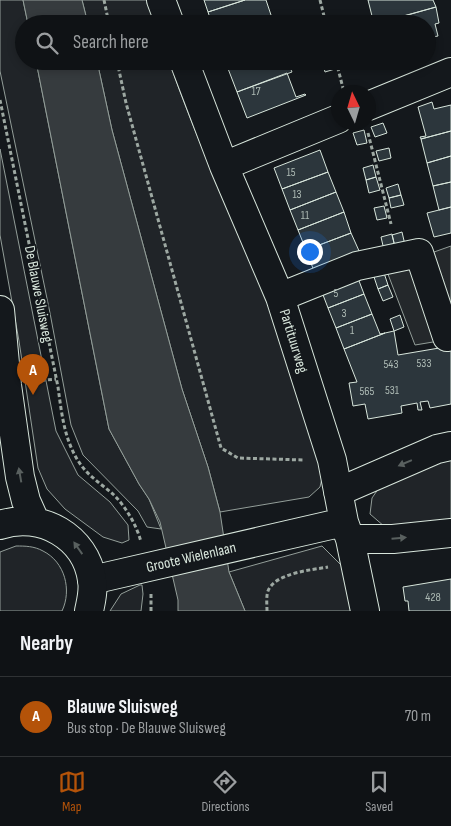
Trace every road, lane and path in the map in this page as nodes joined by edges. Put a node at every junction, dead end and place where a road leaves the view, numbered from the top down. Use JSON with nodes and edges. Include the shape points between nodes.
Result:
{"nodes":[{"id":1,"x":104,"y":0,"type":"edge"},
{"id":2,"x":161,"y":0,"type":"edge"},
{"id":3,"x":320,"y":0,"type":"edge"},
{"id":4,"x":107,"y":15,"type":"edge"},
{"id":5,"x":167,"y":15,"type":"edge"},
{"id":6,"x":324,"y":15,"type":"edge"},
{"id":7,"x":119,"y":70,"type":"edge"},
{"id":8,"x":187,"y":70,"type":"edge"},
{"id":9,"x":338,"y":70,"type":"edge"},
{"id":10,"x":451,"y":72,"type":"edge"},
{"id":11,"x":342,"y":85,"type":"edge"},
{"id":12,"x":0,"y":100,"type":"edge"},
{"id":13,"x":376,"y":114,"type":"edge"},
{"id":14,"x":331,"y":122,"type":"edge"},
{"id":15,"x":371,"y":130,"type":"edge"},
{"id":16,"x":224,"y":166,"type":"junction"},
{"id":17,"x":392,"y":224,"type":"dead end"},
{"id":18,"x":280,"y":297,"type":"junction"},
{"id":19,"x":0,"y":310,"type":"edge"},
{"id":20,"x":447,"y":337,"type":"dead end"},
{"id":21,"x":451,"y":446,"type":"edge"},
{"id":22,"x":332,"y":460,"type":"junction"},
{"id":23,"x":338,"y":492,"type":"junction"},
{"id":24,"x":35,"y":521,"type":"junction"},
{"id":25,"x":0,"y":524,"type":"edge"},
{"id":26,"x":451,"y":533,"type":"edge"},
{"id":27,"x":350,"y":541,"type":"junction"},
{"id":28,"x":152,"y":566,"type":"junction"},
{"id":29,"x":92,"y":580,"type":"junction"},
{"id":30,"x":89,"y":611,"type":"edge"},
{"id":31,"x":151,"y":611,"type":"edge"},
{"id":32,"x":267,"y":611,"type":"edge"},
{"id":33,"x":365,"y":611,"type":"edge"}],
"edges":[{"from":1,"to":4,"type":"path"},
{"from":2,"to":5,"type":"street"},
{"from":3,"to":6,"type":"path"},
{"from":7,"to":22,"type":"path","via":[[221,448],[238,458]]},
{"from":8,"to":16,"type":"street","name":"Partituurweg"},
{"from":9,"to":11,"type":"path"},
{"from":10,"to":13,"type":"street"},
{"from":12,"to":28,"type":"path","name":"De Blauwe Sluisweg","via":[[71,448],[85,470],[116,497],[138,529]]},
{"from":14,"to":16,"type":"street"},
{"from":15,"to":17,"type":"path"},
{"from":16,"to":18,"type":"street","name":"Partituurweg"},
{"from":18,"to":20,"type":"street","via":[[357,266],[418,253]]},
{"from":18,"to":22,"type":"street","name":"Partituurweg"},
{"from":24,"to":19,"type":"street","one_way":true,"via":[[20,477]]},
{"from":21,"to":23,"type":"street","one_way":true,"via":[[436,449]]},
{"from":22,"to":23,"type":"street","name":"Partituurweg"},
{"from":23,"to":27,"type":"street","name":"Partituurweg"},
{"from":24,"to":25,"type":"street","via":[[12,520]]},
{"from":29,"to":24,"type":"street","one_way":true,"via":[[86,559],[73,541],[56,528]]},
{"from":27,"to":26,"type":"street","one_way":true},
{"from":27,"to":28,"type":"street","name":"Groote Wielenlaan","via":[[291,535]]},
{"from":27,"to":32,"type":"path","via":[[293,574],[278,579],[268,591]]},
{"from":27,"to":33,"type":"street","name":"Partituurweg"},
{"from":28,"to":29,"type":"street","name":"Groote Wielenlaan"},
{"from":28,"to":31,"type":"path","name":"De Blauwe Sluisweg"},
{"from":29,"to":30,"type":"street"}]}
